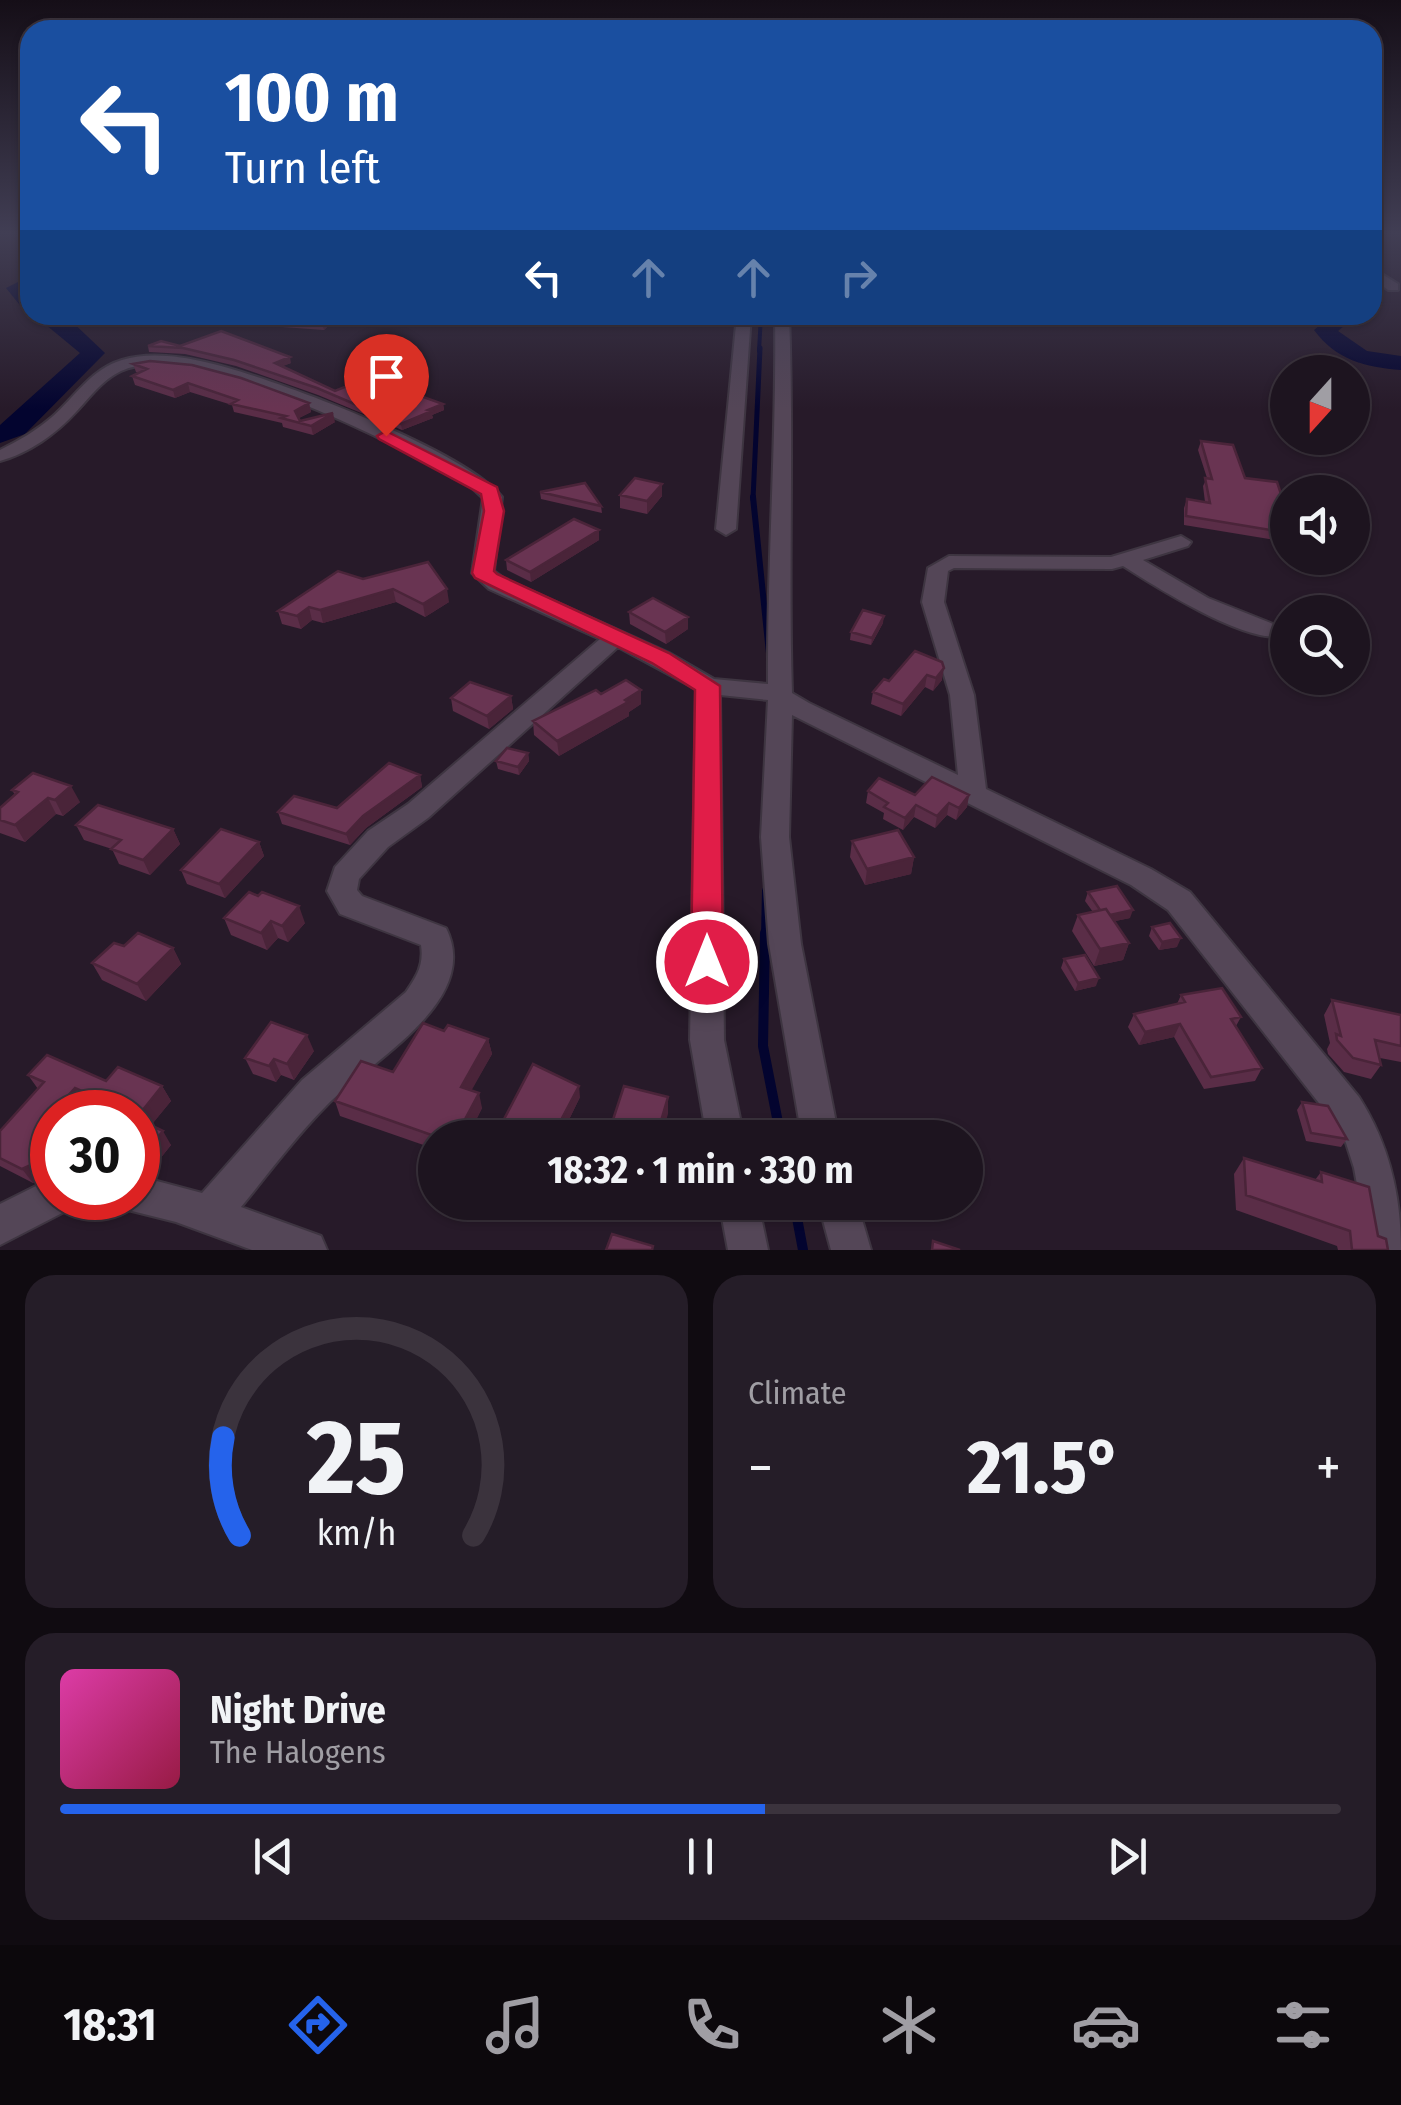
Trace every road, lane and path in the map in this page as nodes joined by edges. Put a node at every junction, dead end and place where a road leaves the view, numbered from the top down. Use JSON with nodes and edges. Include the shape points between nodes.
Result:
{"nodes":[{"id":1,"x":743,"y":325,"type":"edge"},
{"id":2,"x":783,"y":325,"type":"edge"},
{"id":3,"x":0,"y":456,"type":"edge"},
{"id":4,"x":726,"y":529,"type":"dead end"},
{"id":5,"x":1180,"y":542,"type":"dead end"},
{"id":6,"x":1128,"y":560,"type":"junction"},
{"id":7,"x":1270,"y":629,"type":"edge"},
{"id":8,"x":615,"y":638,"type":"junction"},
{"id":9,"x":711,"y":687,"type":"junction"},
{"id":10,"x":777,"y":694,"type":"junction"},
{"id":11,"x":973,"y":792,"type":"junction"},
{"id":12,"x":723,"y":1120,"type":"edge"},
{"id":13,"x":818,"y":1120,"type":"edge"},
{"id":14,"x":160,"y":1202,"type":"edge"},
{"id":15,"x":30,"y":1209,"type":"edge"},
{"id":16,"x":208,"y":1216,"type":"junction"},
{"id":17,"x":742,"y":1220,"type":"edge"},
{"id":18,"x":842,"y":1220,"type":"edge"},
{"id":19,"x":0,"y":1225,"type":"edge"},
{"id":20,"x":306,"y":1250,"type":"edge"},
{"id":21,"x":748,"y":1250,"type":"edge"},
{"id":22,"x":851,"y":1250,"type":"edge"},
{"id":23,"x":1389,"y":1250,"type":"edge"}],
"edges":[{"from":1,"to":4,"type":"street"},
{"from":2,"to":10,"type":"street"},
{"from":3,"to":8,"type":"street","via":[[62,417],[85,388],[121,365],[212,368],[355,422],[490,491],[494,511],[483,573]]},
{"from":5,"to":6,"type":"street"},
{"from":6,"to":7,"type":"street"},
{"from":6,"to":11,"type":"street","via":[[971,560],[938,568],[933,602],[962,695]]},
{"from":8,"to":9,"type":"street"},
{"from":8,"to":16,"type":"street","via":[[345,874],[342,891],[351,904],[435,936],[435,976],[403,1018],[317,1090]]},
{"from":9,"to":10,"type":"street"},
{"from":9,"to":12,"type":"street","via":[[707,1040]]},
{"from":10,"to":11,"type":"street"},
{"from":10,"to":13,"type":"street","via":[[780,903]]},
{"from":11,"to":23,"type":"street","via":[[1158,887],[1192,916],[1362,1134]]},
{"from":14,"to":16,"type":"street"},
{"from":15,"to":19,"type":"street"},
{"from":16,"to":20,"type":"street"},
{"from":17,"to":21,"type":"street"},
{"from":18,"to":22,"type":"street"}]}
